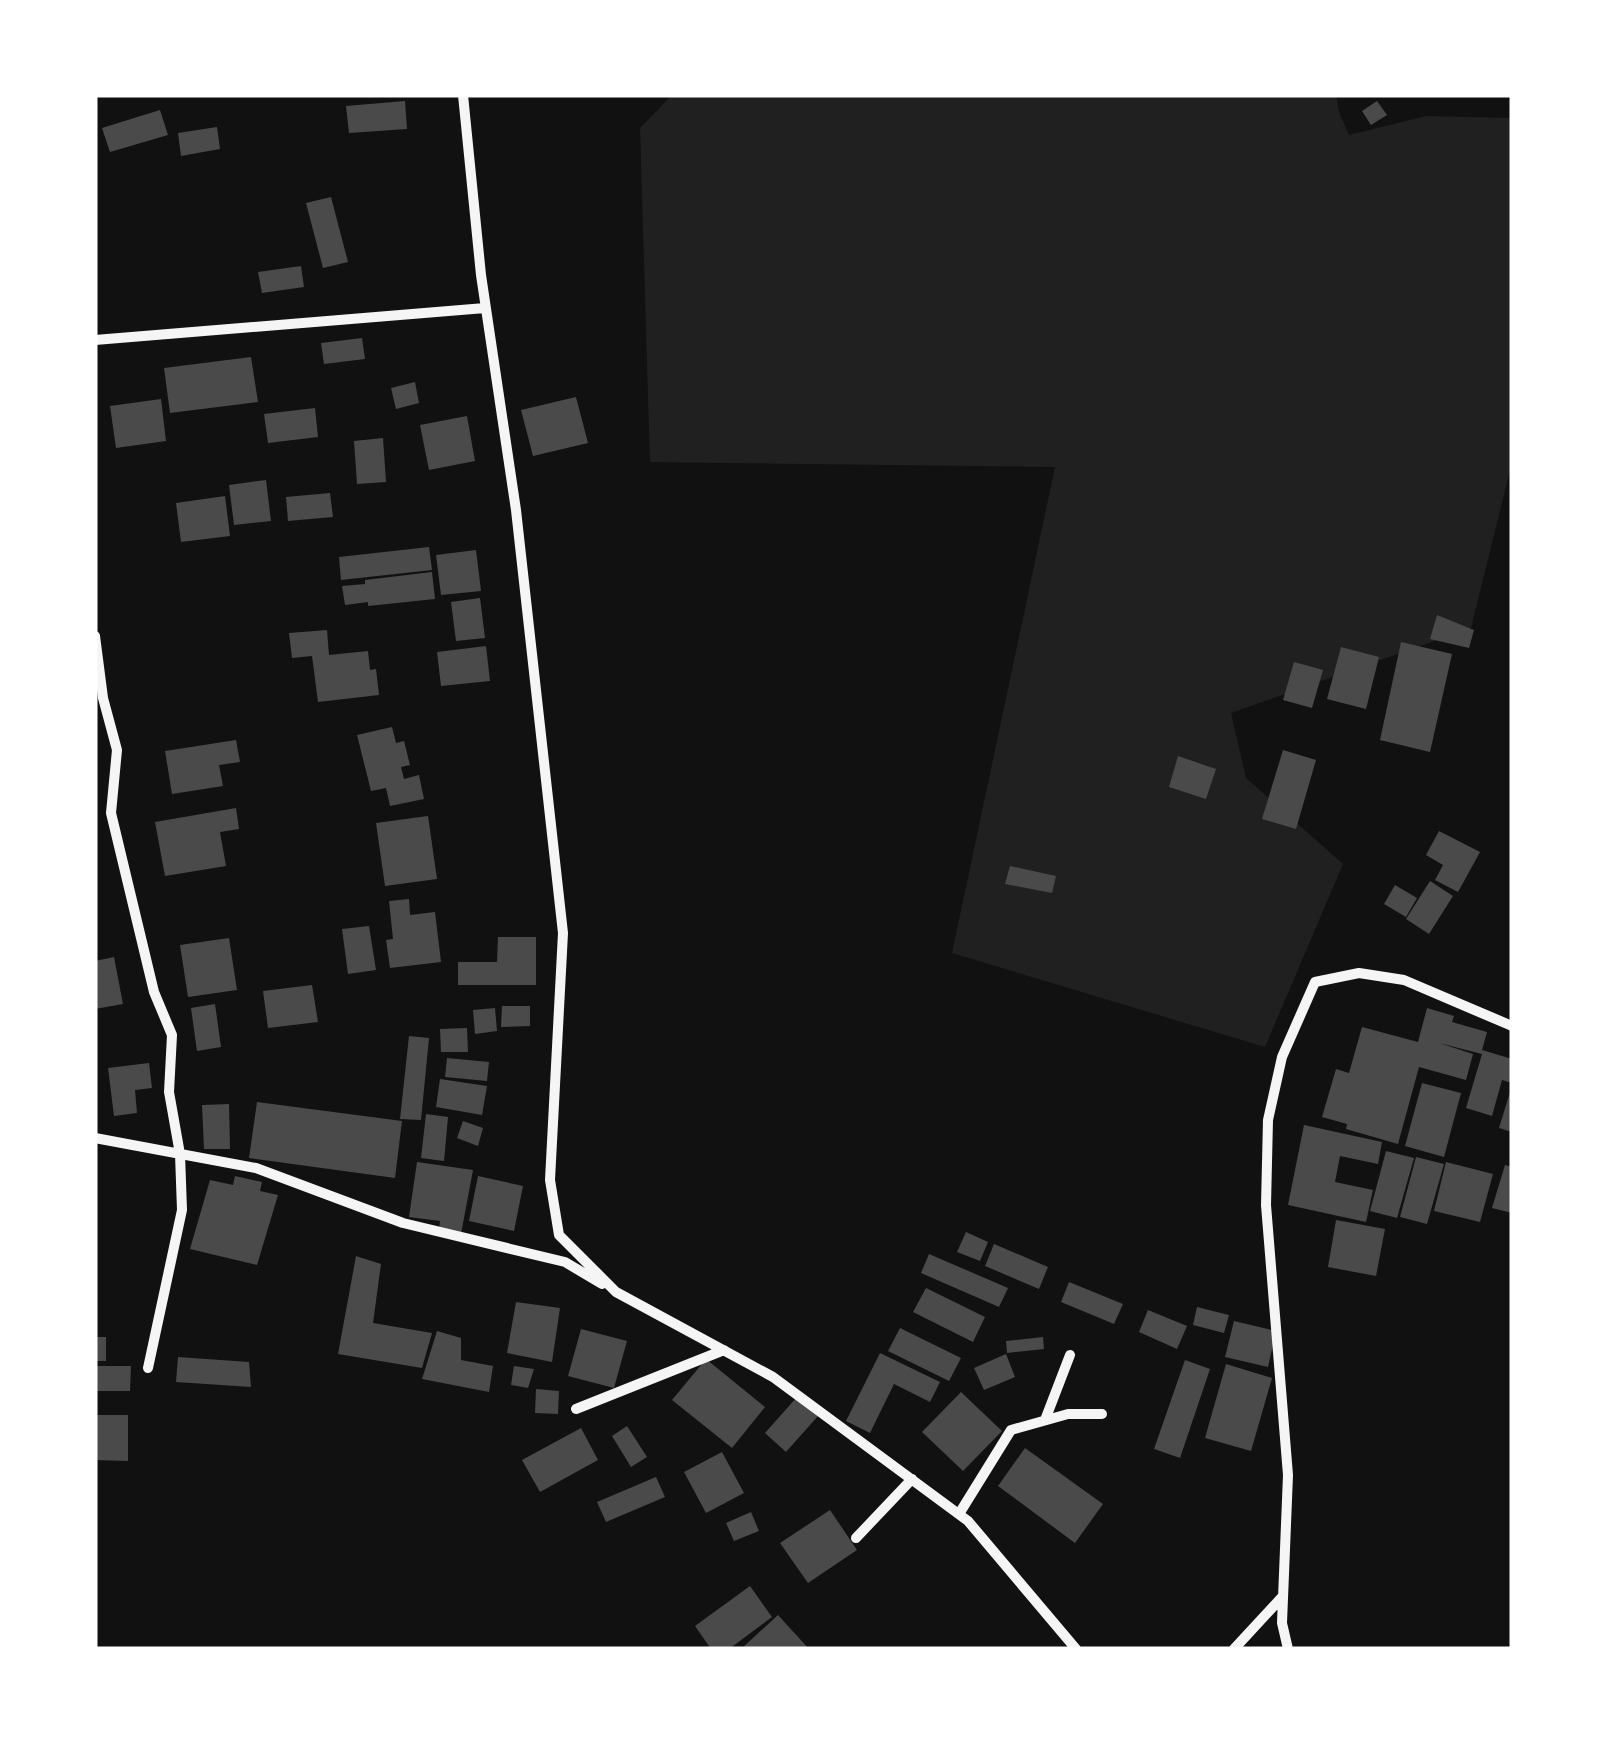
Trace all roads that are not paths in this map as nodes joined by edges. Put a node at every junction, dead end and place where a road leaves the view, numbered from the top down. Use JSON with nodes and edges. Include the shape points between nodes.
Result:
{"nodes":[{"id":1,"x":463,"y":95,"type":"edge"},
{"id":2,"x":486,"y":308,"type":"junction"},
{"id":3,"x":95,"y":340,"type":"edge"},
{"id":4,"x":95,"y":636,"type":"edge"},
{"id":5,"x":1512,"y":1026,"type":"edge"},
{"id":6,"x":95,"y":1138,"type":"edge"},
{"id":7,"x":180,"y":1154,"type":"junction"},
{"id":8,"x":616,"y":1292,"type":"junction"},
{"id":9,"x":724,"y":1350,"type":"junction"},
{"id":10,"x":1070,"y":1355,"type":"dead end"},
{"id":11,"x":148,"y":1368,"type":"dead end"},
{"id":12,"x":576,"y":1408,"type":"dead end"},
{"id":13,"x":1102,"y":1414,"type":"dead end"},
{"id":14,"x":1044,"y":1420,"type":"junction"},
{"id":15,"x":912,"y":1479,"type":"junction"},
{"id":16,"x":959,"y":1514,"type":"junction"},
{"id":17,"x":856,"y":1538,"type":"dead end"},
{"id":18,"x":1283,"y":1596,"type":"junction"},
{"id":19,"x":1076,"y":1649,"type":"edge"},
{"id":20,"x":1234,"y":1649,"type":"edge"},
{"id":21,"x":1288,"y":1649,"type":"edge"}],
"edges":[{"from":1,"to":2,"type":"street"},
{"from":2,"to":3,"type":"street"},
{"from":2,"to":8,"type":"street","via":[[516,510],[562,933],[550,1180],[559,1235]]},
{"from":4,"to":7,"type":"street","via":[[117,750],[111,812],[154,992],[172,1034],[169,1092]]},
{"from":5,"to":18,"type":"street","via":[[1404,980],[1359,973],[1315,982],[1282,1057],[1268,1120],[1266,1204],[1288,1476]]},
{"from":6,"to":7,"type":"street"},
{"from":7,"to":8,"type":"street","via":[[256,1168],[403,1223],[566,1262]]},
{"from":7,"to":11,"type":"street","via":[[182,1210]]},
{"from":8,"to":9,"type":"street"},
{"from":9,"to":12,"type":"street"},
{"from":9,"to":15,"type":"street","via":[[773,1377]]},
{"from":10,"to":14,"type":"street"},
{"from":13,"to":14,"type":"street"},
{"from":14,"to":16,"type":"street","via":[[1011,1430]]},
{"from":15,"to":16,"type":"street"},
{"from":15,"to":17,"type":"street"},
{"from":16,"to":19,"type":"street"},
{"from":18,"to":20,"type":"street"},
{"from":18,"to":21,"type":"street"}]}
